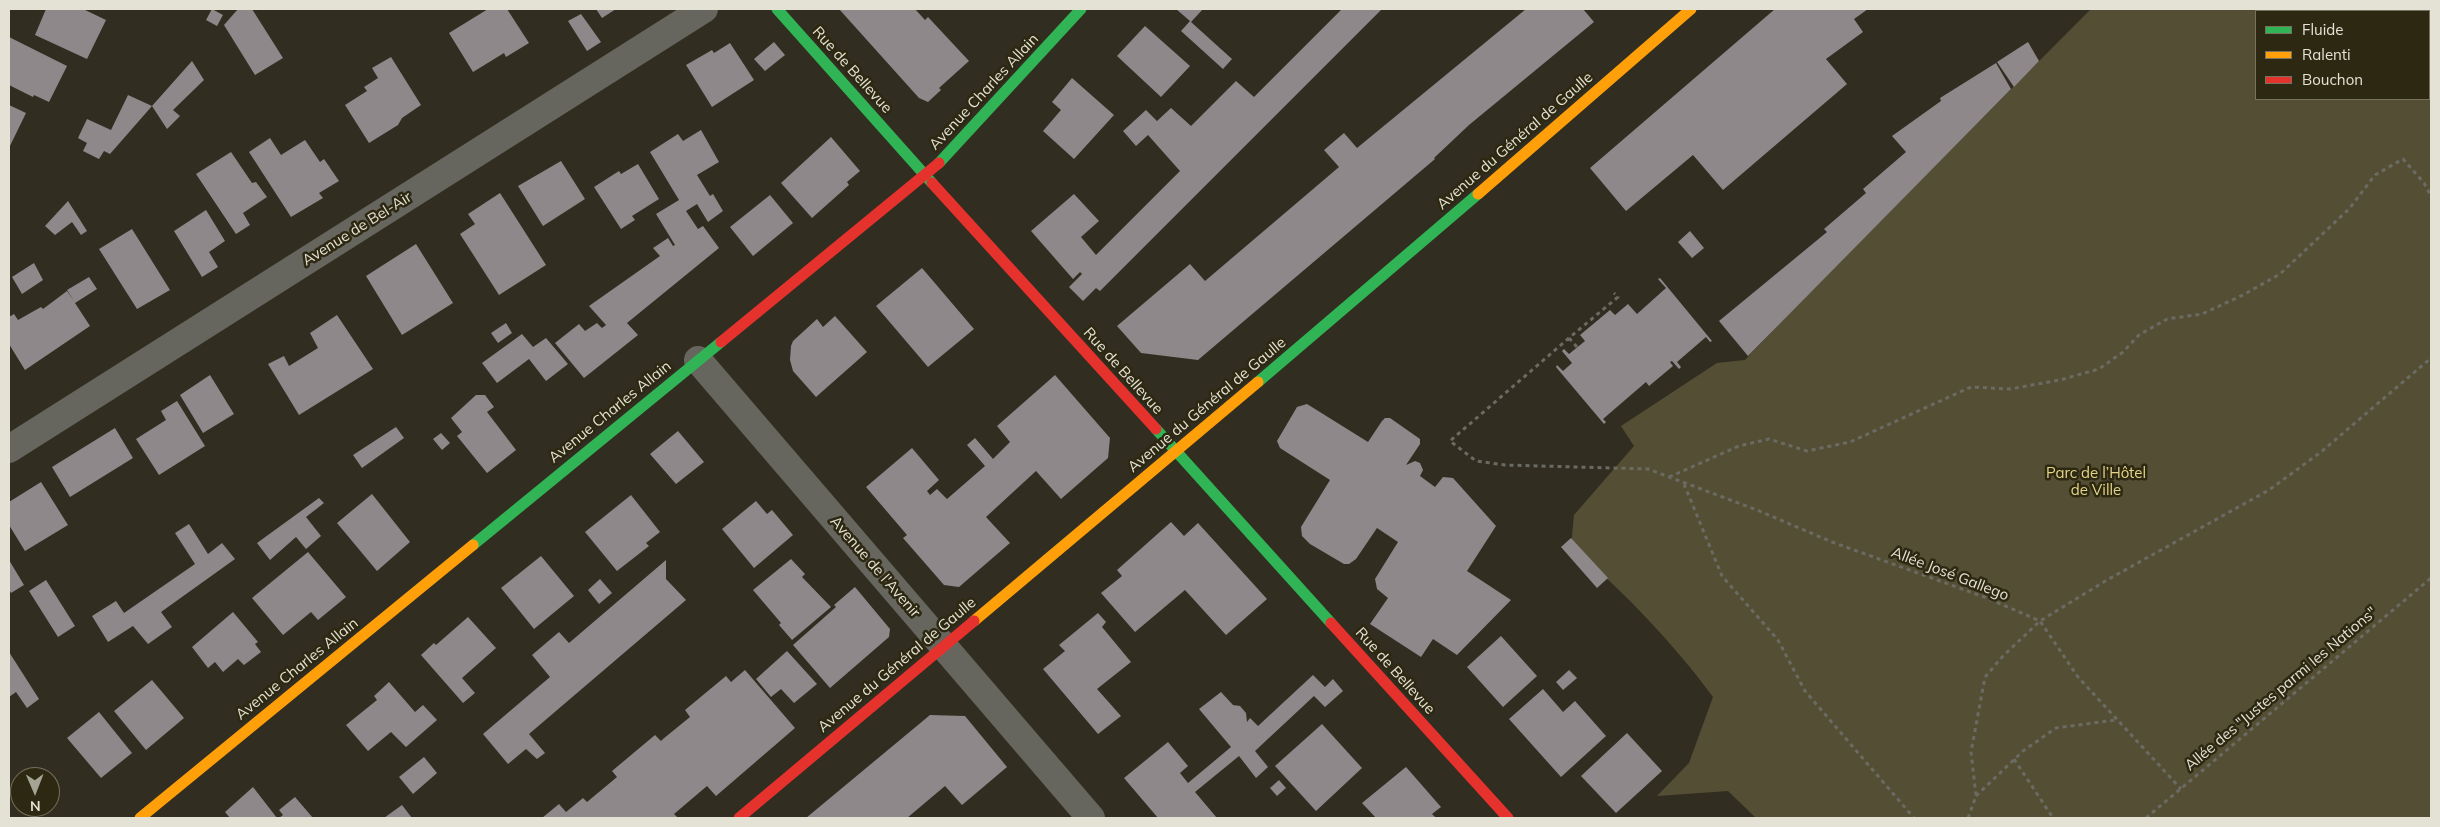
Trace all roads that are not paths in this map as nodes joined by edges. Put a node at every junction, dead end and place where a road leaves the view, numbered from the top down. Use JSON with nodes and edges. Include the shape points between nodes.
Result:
{"nodes":[{"id":1,"x":704,"y":9,"type":"edge"},
{"id":2,"x":777,"y":9,"type":"edge"},
{"id":3,"x":1081,"y":9,"type":"edge"},
{"id":4,"x":1691,"y":9,"type":"edge"},
{"id":5,"x":924,"y":174,"type":"junction"},
{"id":6,"x":698,"y":360,"type":"junction"},
{"id":7,"x":9,"y":449,"type":"edge"},
{"id":8,"x":1176,"y":452,"type":"junction"},
{"id":9,"x":944,"y":647,"type":"junction"},
{"id":10,"x":140,"y":818,"type":"edge"},
{"id":11,"x":739,"y":818,"type":"edge"},
{"id":12,"x":1091,"y":818,"type":"edge"},
{"id":13,"x":1508,"y":818,"type":"edge"}],
"edges":[{"from":1,"to":7,"type":"street","name":"Avenue de Bel-Air"},
{"from":2,"to":5,"type":"street","name":"Rue de Bellevue"},
{"from":3,"to":5,"type":"street","name":"Avenue Charles Allain","via":[[944,159]]},
{"from":4,"to":8,"type":"street","name":"Avenue du Général de Gaulle"},
{"from":5,"to":6,"type":"street","name":"Avenue Charles Allain"},
{"from":5,"to":8,"type":"street","name":"Rue de Bellevue"},
{"from":6,"to":9,"type":"street","name":"Avenue de l'Avenir"},
{"from":6,"to":10,"type":"street","name":"Avenue Charles Allain"},
{"from":8,"to":9,"type":"street","name":"Avenue du Général de Gaulle"},
{"from":8,"to":13,"type":"street","name":"Rue de Bellevue"},
{"from":9,"to":11,"type":"street","name":"Avenue du Général de Gaulle"},
{"from":9,"to":12,"type":"street","name":"Avenue de l'Avenir"}]}
